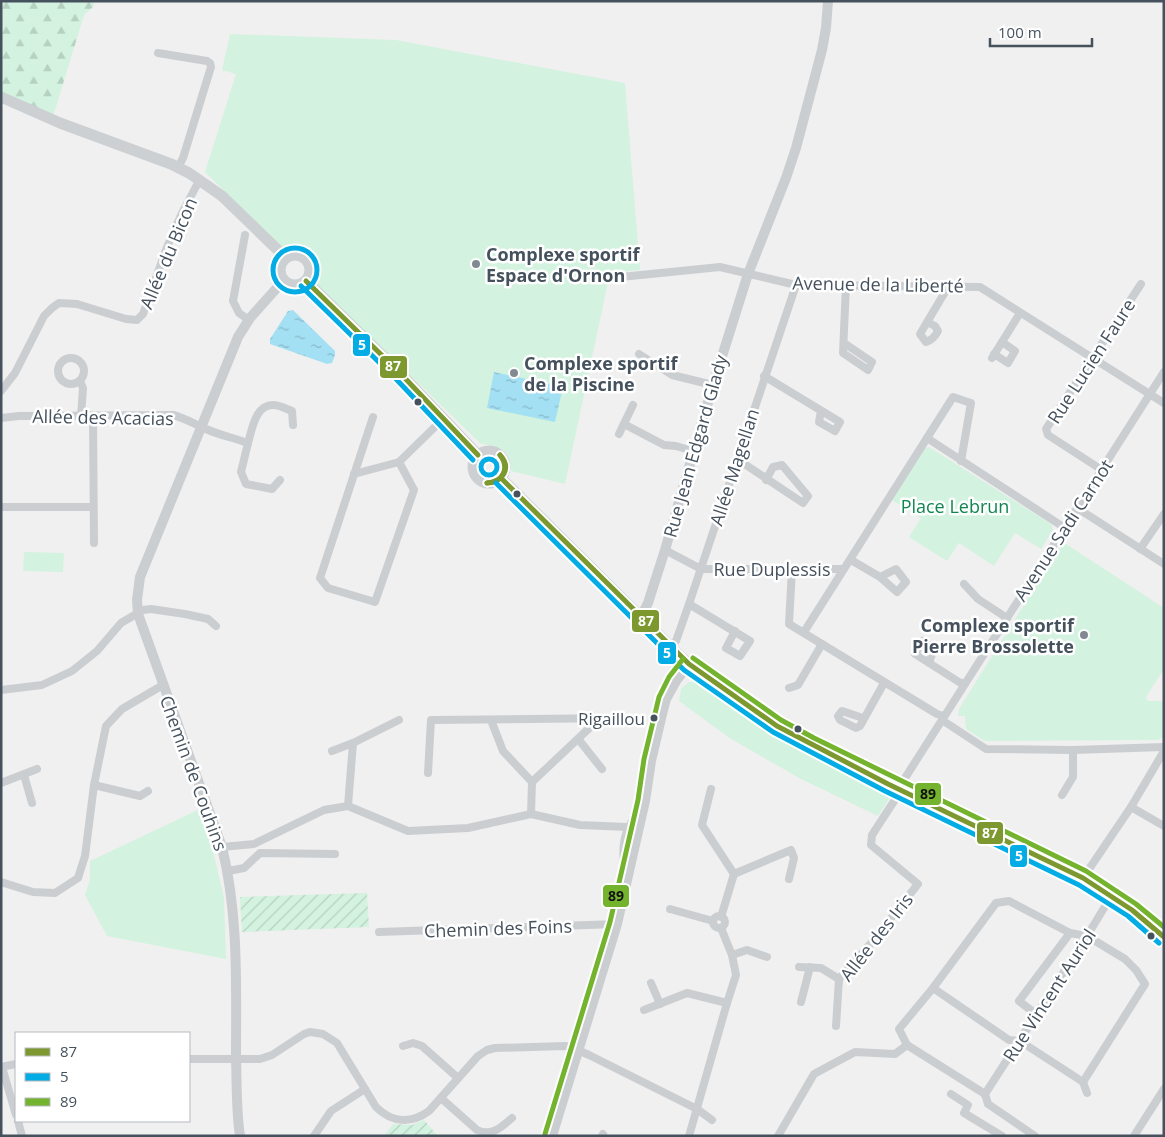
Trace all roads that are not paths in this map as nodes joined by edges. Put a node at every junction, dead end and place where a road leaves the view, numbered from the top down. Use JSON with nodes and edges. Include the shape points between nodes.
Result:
{"nodes":[{"id":1,"x":828,"y":1,"type":"edge"},
{"id":2,"x":158,"y":53,"type":"dead end"},
{"id":3,"x":1,"y":97,"type":"edge"},
{"id":4,"x":178,"y":167,"type":"junction"},
{"id":5,"x":200,"y":179,"type":"junction"},
{"id":6,"x":245,"y":235,"type":"dead end"},
{"id":7,"x":286,"y":258,"type":"junction"},
{"id":8,"x":748,"y":274,"type":"junction"},
{"id":9,"x":611,"y":278,"type":"dead end"},
{"id":10,"x":284,"y":280,"type":"junction"},
{"id":11,"x":306,"y":281,"type":"junction"},
{"id":12,"x":1141,"y":284,"type":"dead end"},
{"id":13,"x":796,"y":285,"type":"junction"},
{"id":14,"x":846,"y":285,"type":"junction"},
{"id":15,"x":945,"y":286,"type":"junction"},
{"id":16,"x":1020,"y":313,"type":"junction"},
{"id":17,"x":249,"y":320,"type":"junction"},
{"id":18,"x":927,"y":322,"type":"dead end"},
{"id":19,"x":1002,"y":342,"type":"junction"},
{"id":20,"x":844,"y":343,"type":"dead end"},
{"id":21,"x":639,"y":354,"type":"dead end"},
{"id":22,"x":1092,"y":358,"type":"junction"},
{"id":23,"x":1164,"y":372,"type":"edge"},
{"id":24,"x":764,"y":376,"type":"junction"},
{"id":25,"x":80,"y":381,"type":"dead end"},
{"id":26,"x":713,"y":385,"type":"junction"},
{"id":27,"x":1,"y":391,"type":"edge"},
{"id":28,"x":1150,"y":394,"type":"junction"},
{"id":29,"x":1164,"y":403,"type":"edge"},
{"id":30,"x":633,"y":405,"type":"dead end"},
{"id":31,"x":821,"y":411,"type":"dead end"},
{"id":32,"x":93,"y":415,"type":"junction"},
{"id":33,"x":81,"y":416,"type":"junction"},
{"id":34,"x":373,"y":417,"type":"dead end"},
{"id":35,"x":1,"y":418,"type":"edge"},
{"id":36,"x":444,"y":418,"type":"junction"},
{"id":37,"x":624,"y":424,"type":"junction"},
{"id":38,"x":293,"y":425,"type":"dead end"},
{"id":39,"x":202,"y":427,"type":"junction"},
{"id":40,"x":619,"y":434,"type":"dead end"},
{"id":41,"x":927,"y":438,"type":"junction"},
{"id":42,"x":248,"y":442,"type":"junction"},
{"id":43,"x":693,"y":451,"type":"junction"},
{"id":44,"x":478,"y":455,"type":"junction"},
{"id":45,"x":737,"y":459,"type":"junction"},
{"id":46,"x":961,"y":461,"type":"junction"},
{"id":47,"x":399,"y":462,"type":"junction"},
{"id":48,"x":1102,"y":470,"type":"junction"},
{"id":49,"x":354,"y":474,"type":"junction"},
{"id":50,"x":501,"y":478,"type":"junction"},
{"id":51,"x":280,"y":480,"type":"dead end"},
{"id":52,"x":766,"y":480,"type":"junction"},
{"id":53,"x":1,"y":507,"type":"edge"},
{"id":54,"x":93,"y":507,"type":"junction"},
{"id":55,"x":1077,"y":508,"type":"junction"},
{"id":56,"x":1164,"y":514,"type":"edge"},
{"id":57,"x":1065,"y":528,"type":"junction"},
{"id":58,"x":94,"y":543,"type":"dead end"},
{"id":59,"x":1140,"y":549,"type":"junction"},
{"id":60,"x":664,"y":550,"type":"junction"},
{"id":61,"x":850,"y":560,"type":"junction"},
{"id":62,"x":1164,"y":564,"type":"edge"},
{"id":63,"x":701,"y":569,"type":"junction"},
{"id":64,"x":792,"y":569,"type":"junction"},
{"id":65,"x":843,"y":570,"type":"junction"},
{"id":66,"x":880,"y":577,"type":"dead end"},
{"id":67,"x":964,"y":584,"type":"dead end"},
{"id":68,"x":689,"y":604,"type":"junction"},
{"id":69,"x":138,"y":614,"type":"junction"},
{"id":70,"x":641,"y":617,"type":"junction"},
{"id":71,"x":1007,"y":618,"type":"junction"},
{"id":72,"x":216,"y":626,"type":"dead end"},
{"id":73,"x":735,"y":632,"type":"dead end"},
{"id":74,"x":804,"y":632,"type":"junction"},
{"id":75,"x":822,"y":644,"type":"junction"},
{"id":76,"x":671,"y":648,"type":"junction"},
{"id":77,"x":929,"y":663,"type":"dead end"},
{"id":78,"x":689,"y":664,"type":"junction"},
{"id":79,"x":884,"y":683,"type":"junction"},
{"id":80,"x":965,"y":684,"type":"junction"},
{"id":81,"x":163,"y":685,"type":"junction"},
{"id":82,"x":789,"y":688,"type":"dead end"},
{"id":83,"x":1,"y":690,"type":"edge"},
{"id":84,"x":600,"y":718,"type":"junction"},
{"id":85,"x":619,"y":718,"type":"dead end"},
{"id":86,"x":863,"y":718,"type":"dead end"},
{"id":87,"x":943,"y":718,"type":"junction"},
{"id":88,"x":399,"y":720,"type":"dead end"},
{"id":89,"x":491,"y":720,"type":"junction"},
{"id":90,"x":578,"y":740,"type":"junction"},
{"id":91,"x":353,"y":743,"type":"junction"},
{"id":92,"x":1164,"y":746,"type":"edge"},
{"id":93,"x":1073,"y":750,"type":"junction"},
{"id":94,"x":332,"y":751,"type":"dead end"},
{"id":95,"x":1164,"y":751,"type":"edge"},
{"id":96,"x":602,"y":769,"type":"dead end"},
{"id":97,"x":37,"y":770,"type":"dead end"},
{"id":98,"x":428,"y":773,"type":"dead end"},
{"id":99,"x":24,"y":775,"type":"junction"},
{"id":100,"x":532,"y":782,"type":"junction"},
{"id":101,"x":1,"y":783,"type":"edge"},
{"id":102,"x":94,"y":785,"type":"junction"},
{"id":103,"x":711,"y":789,"type":"dead end"},
{"id":104,"x":898,"y":789,"type":"junction"},
{"id":105,"x":148,"y":791,"type":"dead end"},
{"id":106,"x":1062,"y":795,"type":"dead end"},
{"id":107,"x":646,"y":801,"type":"junction"},
{"id":108,"x":32,"y":803,"type":"dead end"},
{"id":109,"x":348,"y":806,"type":"junction"},
{"id":110,"x":1131,"y":807,"type":"junction"},
{"id":111,"x":531,"y":814,"type":"junction"},
{"id":112,"x":1164,"y":826,"type":"edge"},
{"id":113,"x":627,"y":827,"type":"junction"},
{"id":114,"x":222,"y":846,"type":"junction"},
{"id":115,"x":335,"y":854,"type":"dead end"},
{"id":116,"x":228,"y":871,"type":"junction"},
{"id":117,"x":734,"y":874,"type":"junction"},
{"id":118,"x":1083,"y":878,"type":"junction"},
{"id":119,"x":789,"y":879,"type":"dead end"},
{"id":120,"x":627,"y":880,"type":"junction"},
{"id":121,"x":1,"y":882,"type":"edge"},
{"id":122,"x":1112,"y":895,"type":"junction"},
{"id":123,"x":670,"y":908,"type":"dead end"},
{"id":124,"x":721,"y":917,"type":"junction"},
{"id":125,"x":713,"y":921,"type":"junction"},
{"id":126,"x":617,"y":924,"type":"junction"},
{"id":127,"x":721,"y":928,"type":"junction"},
{"id":128,"x":379,"y":932,"type":"dead end"},
{"id":129,"x":1070,"y":933,"type":"junction"},
{"id":130,"x":1087,"y":936,"type":"junction"},
{"id":131,"x":1164,"y":937,"type":"edge"},
{"id":132,"x":732,"y":955,"type":"junction"},
{"id":133,"x":767,"y":958,"type":"dead end"},
{"id":134,"x":799,"y":967,"type":"dead end"},
{"id":135,"x":810,"y":967,"type":"junction"},
{"id":136,"x":839,"y":979,"type":"junction"},
{"id":137,"x":651,"y":983,"type":"dead end"},
{"id":138,"x":933,"y":988,"type":"junction"},
{"id":139,"x":801,"y":1002,"type":"dead end"},
{"id":140,"x":727,"y":1003,"type":"junction"},
{"id":141,"x":660,"y":1004,"type":"junction"},
{"id":142,"x":644,"y":1010,"type":"dead end"},
{"id":143,"x":1037,"y":1014,"type":"junction"},
{"id":144,"x":836,"y":1026,"type":"dead end"},
{"id":145,"x":1020,"y":1041,"type":"junction"},
{"id":146,"x":906,"y":1045,"type":"junction"},
{"id":147,"x":403,"y":1046,"type":"dead end"},
{"id":148,"x":578,"y":1050,"type":"junction"},
{"id":149,"x":190,"y":1058,"type":"edge"},
{"id":150,"x":236,"y":1059,"type":"junction"},
{"id":151,"x":15,"y":1064,"type":"edge"},
{"id":152,"x":2,"y":1067,"type":"edge"},
{"id":153,"x":458,"y":1078,"type":"junction"},
{"id":154,"x":1083,"y":1082,"type":"junction"},
{"id":155,"x":365,"y":1089,"type":"junction"},
{"id":156,"x":1164,"y":1089,"type":"edge"},
{"id":157,"x":1087,"y":1093,"type":"dead end"},
{"id":158,"x":951,"y":1094,"type":"dead end"},
{"id":159,"x":985,"y":1094,"type":"junction"},
{"id":160,"x":441,"y":1098,"type":"junction"},
{"id":161,"x":697,"y":1109,"type":"junction"},
{"id":162,"x":15,"y":1112,"type":"edge"},
{"id":163,"x":512,"y":1118,"type":"dead end"},
{"id":164,"x":712,"y":1120,"type":"dead end"},
{"id":165,"x":18,"y":1122,"type":"edge"},
{"id":166,"x":1025,"y":1133,"type":"edge"},
{"id":167,"x":22,"y":1136,"type":"edge"},
{"id":168,"x":240,"y":1136,"type":"edge"},
{"id":169,"x":314,"y":1136,"type":"edge"},
{"id":170,"x":552,"y":1136,"type":"edge"},
{"id":171,"x":689,"y":1136,"type":"edge"},
{"id":172,"x":778,"y":1136,"type":"edge"},
{"id":173,"x":1002,"y":1136,"type":"edge"},
{"id":174,"x":1035,"y":1136,"type":"edge"},
{"id":175,"x":1134,"y":1136,"type":"edge"}],
"edges":[{"from":1,"to":8,"type":"street","name":"Rue Jean Edgard Glady","via":[[822,50],[796,148]]},
{"from":2,"to":4,"type":"street","via":[[206,61],[211,67]]},
{"from":3,"to":4,"type":"main road","via":[[84,133]]},
{"from":4,"to":5,"type":"main road"},
{"from":5,"to":7,"type":"main road"},
{"from":5,"to":27,"type":"street","name":"Allée du Bicon","via":[[167,247],[138,320],[77,304],[59,303],[44,316],[15,373]]},
{"from":6,"to":17,"type":"street","via":[[233,301],[239,313]]},
{"from":7,"to":10,"type":"main road","via":[[280,271]]},
{"from":7,"to":11,"type":"main road","via":[[296,255],[308,262],[310,272]]},
{"from":8,"to":9,"type":"street","name":"Avenue de la Liberté","via":[[720,267]]},
{"from":8,"to":13,"type":"street","name":"Avenue de la Liberté"},
{"from":8,"to":26,"type":"street","name":"Rue Jean Edgard Glady"},
{"from":10,"to":11,"type":"main road","via":[[291,285]]},
{"from":10,"to":17,"type":"street","name":"Chemin de Couhins"},
{"from":11,"to":36,"type":"main road"},
{"from":12,"to":22,"type":"street","name":"Rue Lucien Faure"},
{"from":13,"to":14,"type":"street","name":"Avenue de la Liberté"},
{"from":13,"to":24,"type":"street","name":"Allée Magellan"},
{"from":14,"to":15,"type":"street","name":"Avenue de la Liberté"},
{"from":14,"to":20,"type":"street"},
{"from":15,"to":16,"type":"street","name":"Avenue de la Liberté","via":[[980,287]]},
{"from":15,"to":18,"type":"street","via":[[945,292]]},
{"from":16,"to":19,"type":"street"},
{"from":16,"to":22,"type":"street"},
{"from":17,"to":39,"type":"street","name":"Chemin de Couhins","via":[[238,337]]},
{"from":19,"to":19,"type":"street","via":[[993,356],[1008,363],[1015,351]]},
{"from":21,"to":26,"type":"street","via":[[672,375]]},
{"from":22,"to":28,"type":"street"},
{"from":22,"to":48,"type":"street","name":"Rue Lucien Faure","via":[[1046,432]]},
{"from":23,"to":28,"type":"street","name":"Avenue Sadi Carnot"},
{"from":24,"to":31,"type":"street"},
{"from":24,"to":45,"type":"street","name":"Allée Magellan"},
{"from":25,"to":33,"type":"street","via":[[83,388]]},
{"from":26,"to":43,"type":"street","name":"Rue Jean Edgard Glady"},
{"from":28,"to":29,"type":"street"},
{"from":28,"to":48,"type":"street","name":"Avenue Sadi Carnot"},
{"from":30,"to":37,"type":"street"},
{"from":32,"to":33,"type":"street","name":"Allée des Acacias"},
{"from":32,"to":39,"type":"street","name":"Allée des Acacias","via":[[172,415]]},
{"from":32,"to":54,"type":"street"},
{"from":33,"to":35,"type":"street","name":"Allée des Acacias"},
{"from":34,"to":49,"type":"street"},
{"from":36,"to":44,"type":"main road"},
{"from":36,"to":47,"type":"street"},
{"from":37,"to":40,"type":"street"},
{"from":37,"to":43,"type":"street","via":[[664,445]]},
{"from":38,"to":42,"type":"street","via":[[292,411],[272,404],[266,406],[259,411]]},
{"from":39,"to":42,"type":"street","name":"Allée des Acacias"},
{"from":39,"to":69,"type":"street","name":"Chemin de Couhins","via":[[140,577]]},
{"from":41,"to":46,"type":"street"},
{"from":41,"to":46,"type":"street","via":[[953,397],[971,404]]},
{"from":41,"to":61,"type":"street"},
{"from":42,"to":51,"type":"street","via":[[241,472],[246,484],[272,489]]},
{"from":43,"to":60,"type":"street","name":"Rue Jean Edgard Glady"},
{"from":44,"to":50,"type":"main road","via":[[493,451],[502,457],[506,465]]},
{"from":44,"to":50,"type":"main road","via":[[473,470],[478,479],[492,483]]},
{"from":45,"to":52,"type":"street"},
{"from":45,"to":63,"type":"street","name":"Allée Magellan"},
{"from":46,"to":57,"type":"street"},
{"from":47,"to":49,"type":"street"},
{"from":47,"to":49,"type":"street","via":[[414,490],[375,602],[328,588],[320,578]]},
{"from":48,"to":55,"type":"street","name":"Avenue Sadi Carnot"},
{"from":50,"to":70,"type":"main road"},
{"from":52,"to":52,"type":"street","via":[[803,503],[808,496],[782,465],[773,467]]},
{"from":53,"to":54,"type":"street"},
{"from":54,"to":58,"type":"street"},
{"from":55,"to":57,"type":"street","name":"Avenue Sadi Carnot"},
{"from":55,"to":59,"type":"street"},
{"from":56,"to":59,"type":"street"},
{"from":57,"to":71,"type":"street","name":"Avenue Sadi Carnot"},
{"from":59,"to":62,"type":"street"},
{"from":60,"to":63,"type":"street"},
{"from":60,"to":70,"type":"street","name":"Rue Jean Edgard Glady"},
{"from":61,"to":65,"type":"street"},
{"from":61,"to":66,"type":"street"},
{"from":63,"to":64,"type":"street","name":"Rue Duplessis"},
{"from":63,"to":68,"type":"street","name":"Allée Magellan"},
{"from":64,"to":65,"type":"street","name":"Rue Duplessis"},
{"from":64,"to":74,"type":"street","via":[[789,624]]},
{"from":65,"to":74,"type":"street"},
{"from":67,"to":71,"type":"street","via":[[978,599]]},
{"from":68,"to":73,"type":"street"},
{"from":68,"to":76,"type":"street","name":"Allée Magellan"},
{"from":69,"to":72,"type":"street","via":[[151,609],[185,614],[208,619]]},
{"from":69,"to":81,"type":"street","name":"Chemin de Couhins"},
{"from":69,"to":83,"type":"street","via":[[121,623],[97,651],[72,671],[42,684]]},
{"from":70,"to":76,"type":"main road"},
{"from":71,"to":80,"type":"street","name":"Avenue Sadi Carnot"},
{"from":74,"to":75,"type":"street"},
{"from":75,"to":79,"type":"street"},
{"from":75,"to":82,"type":"street","via":[[798,685]]},
{"from":76,"to":78,"type":"main road"},
{"from":77,"to":80,"type":"street"},
{"from":78,"to":104,"type":"main road","via":[[777,726]]},
{"from":78,"to":107,"type":"street","via":[[676,680],[664,707],[651,761]]},
{"from":79,"to":86,"type":"street"},
{"from":79,"to":87,"type":"street"},
{"from":80,"to":87,"type":"street","name":"Avenue Sadi Carnot"},
{"from":81,"to":102,"type":"street","via":[[122,709],[106,726]]},
{"from":81,"to":114,"type":"street","name":"Chemin de Couhins"},
{"from":84,"to":85,"type":"street"},
{"from":84,"to":89,"type":"street"},
{"from":84,"to":90,"type":"street"},
{"from":87,"to":93,"type":"street","via":[[986,749]]},
{"from":87,"to":104,"type":"street","name":"Avenue Sadi Carnot"},
{"from":88,"to":91,"type":"street"},
{"from":89,"to":98,"type":"street","via":[[430,720]]},
{"from":89,"to":100,"type":"street","via":[[503,751]]},
{"from":90,"to":96,"type":"street"},
{"from":90,"to":100,"type":"street"},
{"from":91,"to":94,"type":"street"},
{"from":91,"to":109,"type":"street"},
{"from":92,"to":93,"type":"street"},
{"from":93,"to":106,"type":"street","via":[[1073,777]]},
{"from":95,"to":110,"type":"street"},
{"from":97,"to":99,"type":"street"},
{"from":99,"to":101,"type":"street"},
{"from":99,"to":108,"type":"street"},
{"from":100,"to":111,"type":"street"},
{"from":102,"to":105,"type":"street","via":[[140,796]]},
{"from":102,"to":121,"type":"street","via":[[85,856],[78,878],[55,893],[33,892]]},
{"from":103,"to":117,"type":"street","via":[[702,825]]},
{"from":104,"to":118,"type":"main road"},
{"from":104,"to":136,"type":"street","name":"Allée des Iris","via":[[897,796],[872,835],[871,845],[918,884]]},
{"from":107,"to":113,"type":"street"},
{"from":107,"to":120,"type":"street"},
{"from":109,"to":111,"type":"street","via":[[408,831],[468,828]]},
{"from":109,"to":114,"type":"street","via":[[324,810],[254,844]]},
{"from":110,"to":112,"type":"street"},
{"from":110,"to":118,"type":"street"},
{"from":111,"to":113,"type":"street","via":[[580,825]]},
{"from":113,"to":120,"type":"street","via":[[622,856]]},
{"from":114,"to":116,"type":"street","name":"Chemin de Couhins"},
{"from":115,"to":116,"type":"street","via":[[260,853],[244,868]]},
{"from":116,"to":150,"type":"street","name":"Chemin de Couhins","via":[[236,952]]},
{"from":117,"to":119,"type":"street","via":[[791,850],[794,858]]},
{"from":117,"to":124,"type":"street"},
{"from":118,"to":122,"type":"main road"},
{"from":120,"to":126,"type":"street"},
{"from":122,"to":130,"type":"street","name":"Rue Vincent Auriol"},
{"from":122,"to":131,"type":"main road"},
{"from":123,"to":125,"type":"street"},
{"from":124,"to":125,"type":"street"},
{"from":124,"to":127,"type":"street","via":[[725,922]]},
{"from":125,"to":127,"type":"street","via":[[714,926]]},
{"from":126,"to":128,"type":"street","name":"Chemin des Foins"},
{"from":126,"to":148,"type":"street"},
{"from":127,"to":132,"type":"street"},
{"from":129,"to":130,"type":"street"},
{"from":129,"to":138,"type":"street","via":[[1009,900],[996,903]]},
{"from":129,"to":143,"type":"street","via":[[1019,1001]]},
{"from":130,"to":143,"type":"street","name":"Rue Vincent Auriol"},
{"from":130,"to":154,"type":"street","via":[[1125,959],[1145,984]]},
{"from":132,"to":133,"type":"street","via":[[747,950]]},
{"from":132,"to":140,"type":"street","via":[[736,975]]},
{"from":134,"to":135,"type":"street"},
{"from":135,"to":136,"type":"street","via":[[821,968]]},
{"from":135,"to":139,"type":"street"},
{"from":136,"to":144,"type":"street","name":"Allée des Iris"},
{"from":137,"to":141,"type":"street"},
{"from":138,"to":145,"type":"street","via":[[1009,1040]]},
{"from":138,"to":146,"type":"street","via":[[898,1029]]},
{"from":140,"to":141,"type":"street","via":[[688,993]]},
{"from":140,"to":161,"type":"street"},
{"from":141,"to":142,"type":"street"},
{"from":143,"to":145,"type":"street","name":"Rue Vincent Auriol"},
{"from":145,"to":154,"type":"street"},
{"from":145,"to":159,"type":"street","name":"Rue Vincent Auriol"},
{"from":146,"to":159,"type":"street"},
{"from":146,"to":172,"type":"street","via":[[895,1054],[854,1052],[814,1074]]},
{"from":147,"to":153,"type":"street","via":[[418,1043]]},
{"from":148,"to":153,"type":"street","via":[[565,1046],[491,1049],[478,1056]]},
{"from":148,"to":161,"type":"street"},
{"from":148,"to":170,"type":"street"},
{"from":149,"to":150,"type":"street"},
{"from":150,"to":155,"type":"street","via":[[267,1057],[298,1036],[316,1032],[337,1043]]},
{"from":150,"to":168,"type":"street","name":"Chemin de Couhins"},
{"from":151,"to":152,"type":"street"},
{"from":152,"to":162,"type":"street"},
{"from":153,"to":160,"type":"street"},
{"from":154,"to":157,"type":"street"},
{"from":155,"to":160,"type":"street","via":[[381,1112],[403,1120],[423,1116]]},
{"from":155,"to":169,"type":"street","via":[[331,1111]]},
{"from":156,"to":175,"type":"street"},
{"from":158,"to":173,"type":"street","via":[[968,1105],[964,1113]]},
{"from":159,"to":166,"type":"street","via":[[988,1104]]},
{"from":160,"to":163,"type":"street","via":[[482,1132],[493,1132]]},
{"from":161,"to":164,"type":"street"},
{"from":161,"to":171,"type":"street"},
{"from":165,"to":167,"type":"street"},
{"from":166,"to":174,"type":"street"}]}
